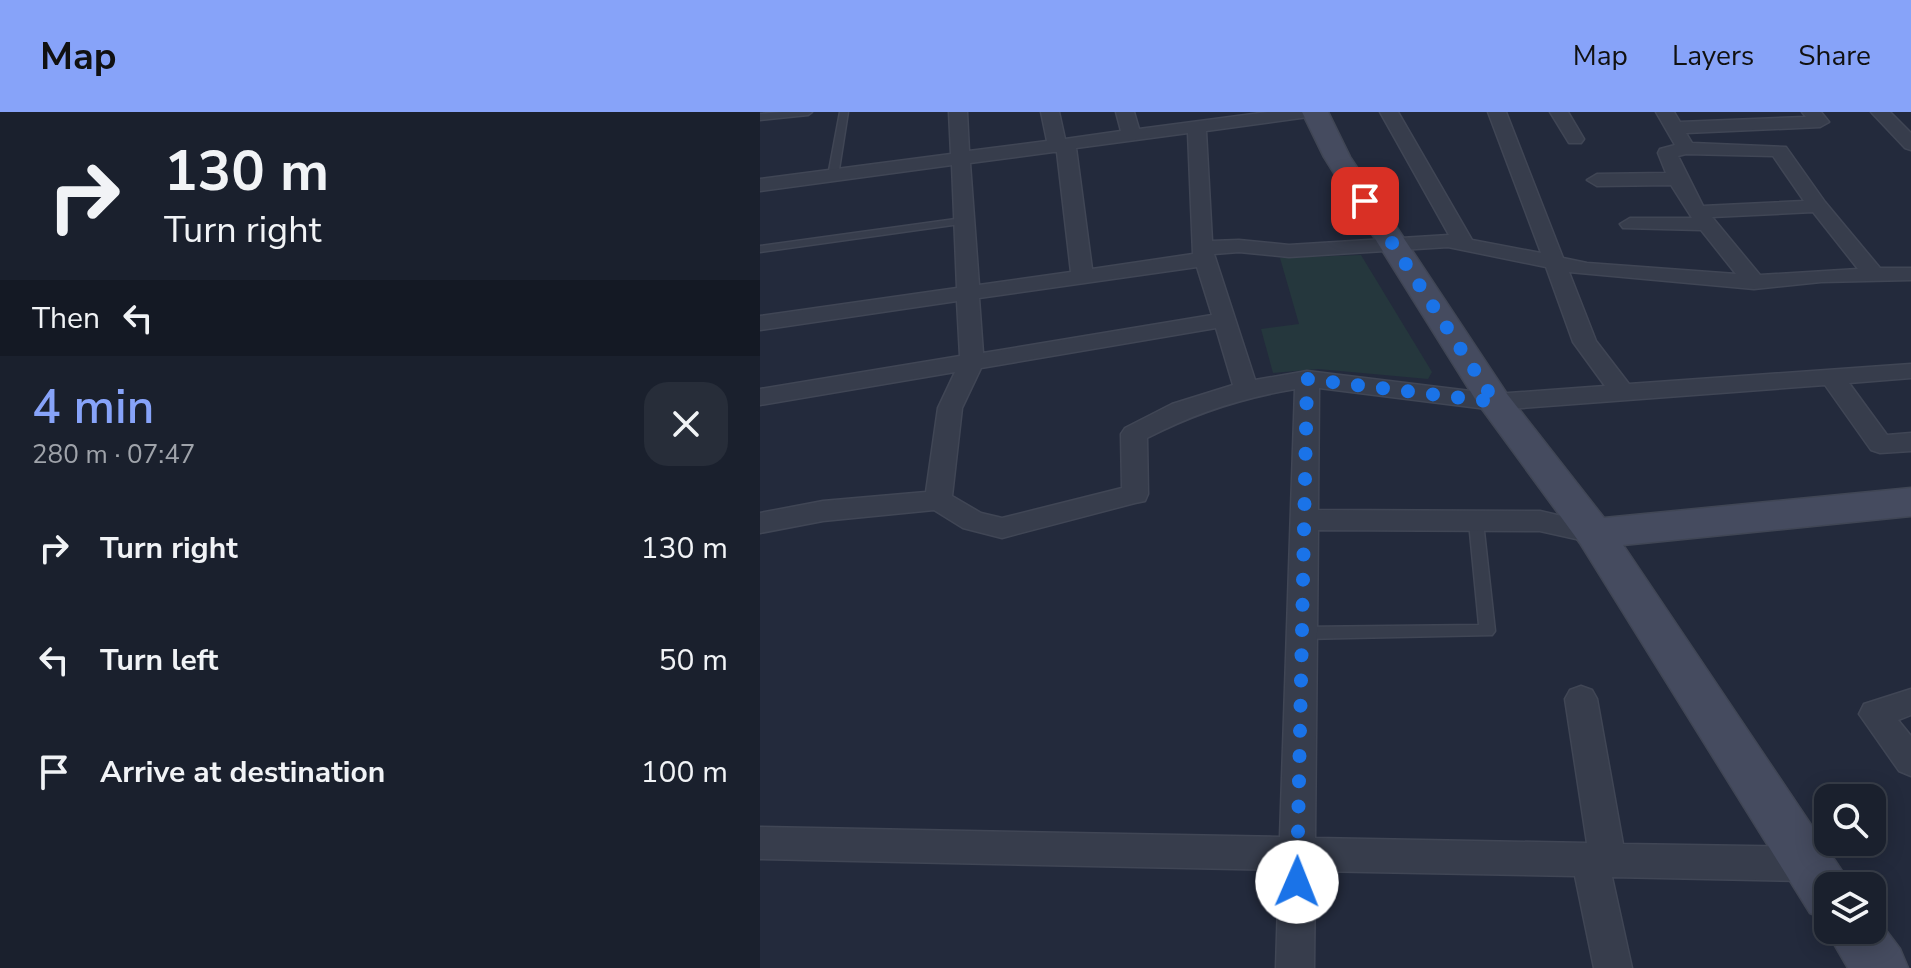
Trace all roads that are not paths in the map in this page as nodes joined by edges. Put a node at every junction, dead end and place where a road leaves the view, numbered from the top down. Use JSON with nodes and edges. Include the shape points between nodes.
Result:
{"nodes":[{"id":1,"x":808,"y":112,"type":"edge"},
{"id":2,"x":844,"y":112,"type":"edge"},
{"id":3,"x":958,"y":112,"type":"edge"},
{"id":4,"x":1050,"y":112,"type":"edge"},
{"id":5,"x":1125,"y":112,"type":"edge"},
{"id":6,"x":1308,"y":112,"type":"edge"},
{"id":7,"x":1315,"y":112,"type":"edge"},
{"id":8,"x":1389,"y":112,"type":"edge"},
{"id":9,"x":1497,"y":112,"type":"edge"},
{"id":10,"x":1559,"y":112,"type":"edge"},
{"id":11,"x":1811,"y":112,"type":"edge"},
{"id":12,"x":1880,"y":112,"type":"edge"},
{"id":13,"x":760,"y":117,"type":"edge"},
{"id":14,"x":1670,"y":120,"type":"edge"},
{"id":15,"x":1197,"y":129,"type":"junction"},
{"id":16,"x":1132,"y":137,"type":"junction"},
{"id":17,"x":1575,"y":139,"type":"dead end"},
{"id":18,"x":1911,"y":144,"type":"edge"},
{"id":19,"x":1061,"y":147,"type":"junction"},
{"id":20,"x":1686,"y":148,"type":"junction"},
{"id":21,"x":960,"y":160,"type":"junction"},
{"id":22,"x":833,"y":176,"type":"junction"},
{"id":23,"x":1679,"y":179,"type":"junction"},
{"id":24,"x":1597,"y":180,"type":"dead end"},
{"id":25,"x":760,"y":185,"type":"edge"},
{"id":26,"x":1818,"y":206,"type":"junction"},
{"id":27,"x":1701,"y":218,"type":"junction"},
{"id":28,"x":963,"y":221,"type":"junction"},
{"id":29,"x":1630,"y":224,"type":"dead end"},
{"id":30,"x":1393,"y":244,"type":"junction"},
{"id":31,"x":1464,"y":244,"type":"junction"},
{"id":32,"x":760,"y":249,"type":"edge"},
{"id":33,"x":1204,"y":254,"type":"junction"},
{"id":34,"x":1557,"y":263,"type":"junction"},
{"id":35,"x":1911,"y":274,"type":"edge"},
{"id":36,"x":1874,"y":275,"type":"junction"},
{"id":37,"x":1082,"y":276,"type":"junction"},
{"id":38,"x":1754,"y":282,"type":"junction"},
{"id":39,"x":967,"y":292,"type":"junction"},
{"id":40,"x":1225,"y":320,"type":"junction"},
{"id":41,"x":760,"y":323,"type":"edge"},
{"id":42,"x":972,"y":362,"type":"junction"},
{"id":43,"x":1911,"y":371,"type":"edge"},
{"id":44,"x":1832,"y":377,"type":"junction"},
{"id":45,"x":1307,"y":379,"type":"junction"},
{"id":46,"x":1246,"y":389,"type":"junction"},
{"id":47,"x":1623,"y":394,"type":"junction"},
{"id":48,"x":760,"y":397,"type":"edge"},
{"id":49,"x":1495,"y":402,"type":"junction"},
{"id":50,"x":1911,"y":442,"type":"edge"},
{"id":51,"x":938,"y":500,"type":"junction"},
{"id":52,"x":1911,"y":502,"type":"edge"},
{"id":53,"x":1306,"y":520,"type":"junction"},
{"id":54,"x":1476,"y":522,"type":"junction"},
{"id":55,"x":760,"y":523,"type":"edge"},
{"id":56,"x":1594,"y":533,"type":"junction"},
{"id":57,"x":1302,"y":633,"type":"junction"},
{"id":58,"x":1581,"y":699,"type":"dead end"},
{"id":59,"x":1911,"y":702,"type":"edge"},
{"id":60,"x":1911,"y":761,"type":"edge"},
{"id":61,"x":760,"y":843,"type":"edge"},
{"id":62,"x":1297,"y":854,"type":"junction"},
{"id":63,"x":1599,"y":860,"type":"junction"},
{"id":64,"x":1814,"y":875,"type":"edge"},
{"id":65,"x":1814,"y":880,"type":"edge"},
{"id":66,"x":1863,"y":944,"type":"edge"},
{"id":67,"x":1295,"y":968,"type":"edge"},
{"id":68,"x":1613,"y":968,"type":"edge"},
{"id":69,"x":1881,"y":968,"type":"edge"}],
"edges":[{"from":1,"to":13,"type":"lane"},
{"from":2,"to":22,"type":"lane"},
{"from":3,"to":21,"type":"street"},
{"from":4,"to":19,"type":"street"},
{"from":5,"to":16,"type":"street"},
{"from":6,"to":15,"type":"street"},
{"from":7,"to":30,"type":"street"},
{"from":8,"to":31,"type":"street"},
{"from":9,"to":34,"type":"street"},
{"from":10,"to":17,"type":"street"},
{"from":11,"to":14,"type":"street","via":[[1820,122]]},
{"from":12,"to":18,"type":"street"},
{"from":14,"to":20,"type":"street"},
{"from":15,"to":16,"type":"street"},
{"from":15,"to":33,"type":"street"},
{"from":16,"to":19,"type":"street"},
{"from":19,"to":21,"type":"street"},
{"from":19,"to":37,"type":"street"},
{"from":20,"to":23,"type":"street","via":[[1667,153]]},
{"from":20,"to":26,"type":"street","via":[[1779,151]]},
{"from":21,"to":22,"type":"street"},
{"from":21,"to":28,"type":"street"},
{"from":22,"to":25,"type":"street"},
{"from":23,"to":24,"type":"street"},
{"from":23,"to":27,"type":"street"},
{"from":26,"to":27,"type":"street"},
{"from":26,"to":36,"type":"street"},
{"from":27,"to":29,"type":"street"},
{"from":27,"to":38,"type":"street"},
{"from":28,"to":32,"type":"lane"},
{"from":28,"to":39,"type":"street"},
{"from":30,"to":31,"type":"street"},
{"from":30,"to":33,"type":"street","via":[[1289,251],[1239,246]]},
{"from":30,"to":49,"type":"street"},
{"from":31,"to":34,"type":"street"},
{"from":33,"to":37,"type":"street"},
{"from":33,"to":40,"type":"street"},
{"from":34,"to":38,"type":"street"},
{"from":34,"to":47,"type":"street","via":[[1585,342]]},
{"from":35,"to":36,"type":"street"},
{"from":36,"to":38,"type":"street"},
{"from":37,"to":39,"type":"street"},
{"from":39,"to":41,"type":"street"},
{"from":39,"to":42,"type":"street"},
{"from":40,"to":42,"type":"street"},
{"from":40,"to":46,"type":"street"},
{"from":42,"to":48,"type":"street"},
{"from":42,"to":51,"type":"street","via":[[950,408]]},
{"from":43,"to":44,"type":"street"},
{"from":44,"to":47,"type":"street"},
{"from":44,"to":50,"type":"street","via":[[1880,444]]},
{"from":45,"to":46,"type":"street"},
{"from":45,"to":49,"type":"street"},
{"from":45,"to":53,"type":"street"},
{"from":46,"to":51,"type":"street","via":[[1181,410],[1134,434],[1135,494],[1002,528],[973,521]]},
{"from":47,"to":49,"type":"street"},
{"from":49,"to":56,"type":"street"},
{"from":51,"to":55,"type":"street"},
{"from":52,"to":56,"type":"street"},
{"from":53,"to":54,"type":"street"},
{"from":53,"to":57,"type":"street"},
{"from":54,"to":56,"type":"street","via":[[1540,521]]},
{"from":54,"to":57,"type":"lane","via":[[1487,631]]},
{"from":56,"to":64,"type":"street"},
{"from":57,"to":62,"type":"street"},
{"from":58,"to":63,"type":"street"},
{"from":59,"to":60,"type":"street","via":[[1875,714]]},
{"from":61,"to":62,"type":"street"},
{"from":62,"to":63,"type":"street"},
{"from":62,"to":67,"type":"street"},
{"from":63,"to":65,"type":"street"},
{"from":63,"to":68,"type":"street"},
{"from":66,"to":69,"type":"street"}]}
